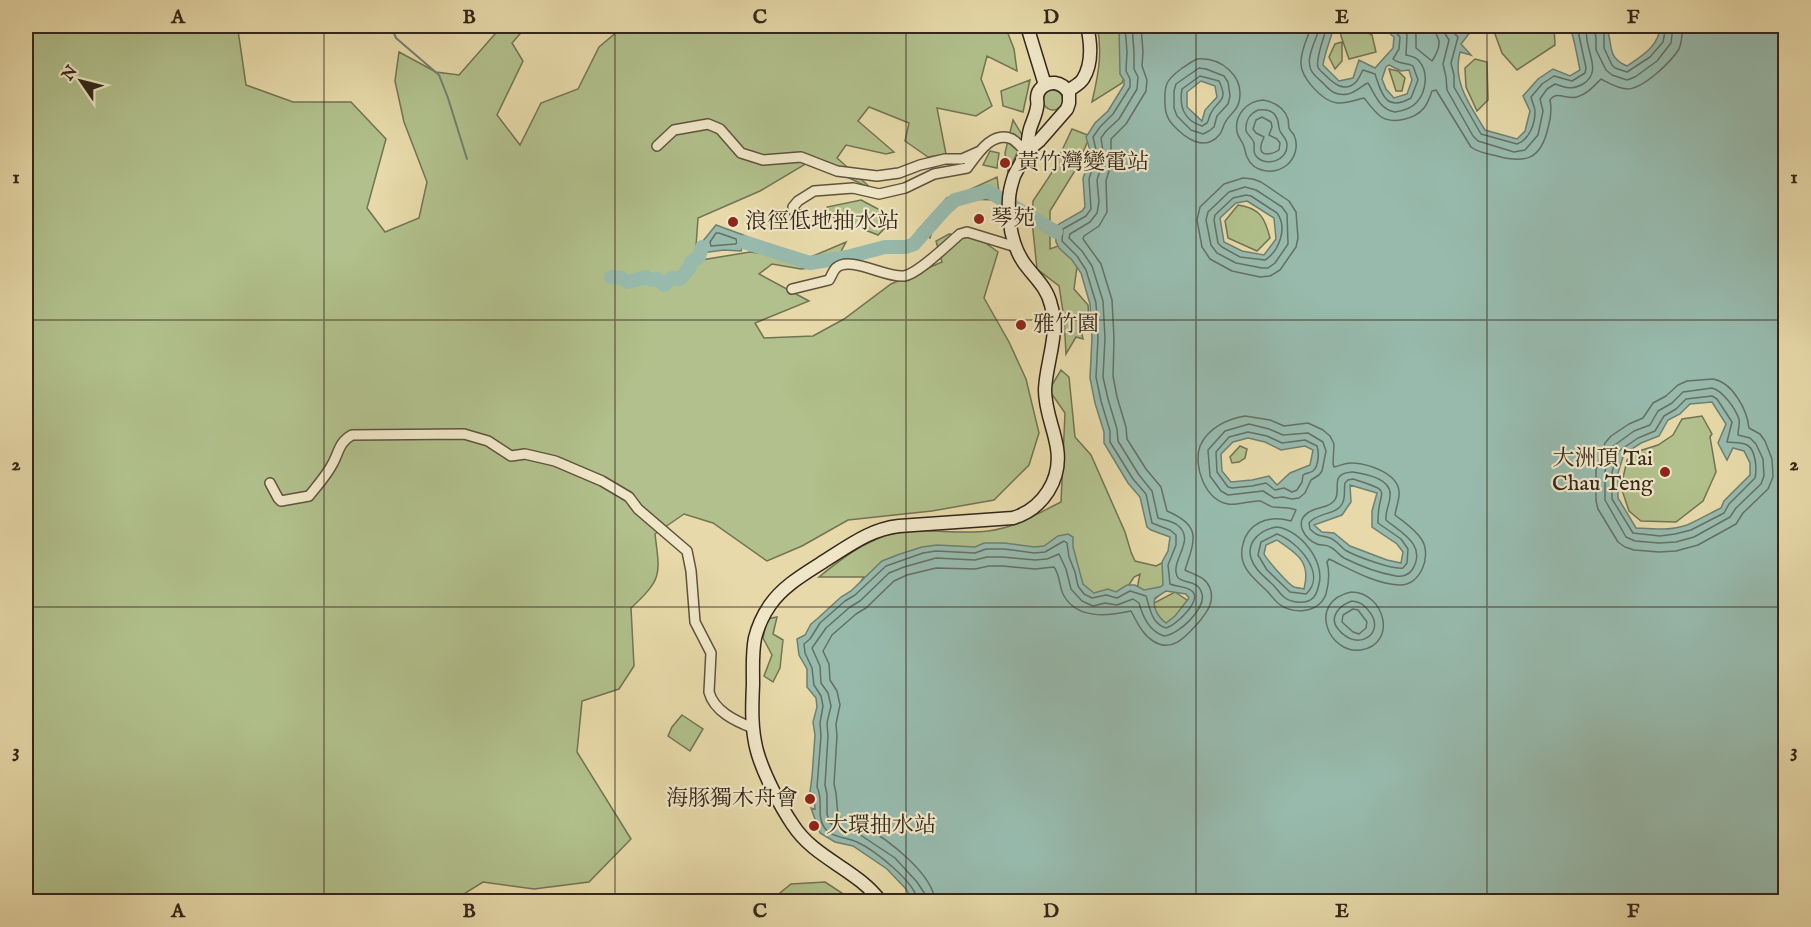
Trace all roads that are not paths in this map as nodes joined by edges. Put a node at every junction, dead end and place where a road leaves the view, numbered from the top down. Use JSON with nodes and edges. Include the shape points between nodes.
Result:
{"nodes":[{"id":1,"x":1027,"y":26,"type":"edge"},
{"id":2,"x":1087,"y":26,"type":"edge"},
{"id":3,"x":1045,"y":85,"type":"junction"},
{"id":4,"x":1068,"y":90,"type":"junction"},
{"id":5,"x":1038,"y":105,"type":"junction"},
{"id":6,"x":1062,"y":113,"type":"junction"},
{"id":7,"x":657,"y":146,"type":"dead end"},
{"id":8,"x":980,"y":151,"type":"junction"},
{"id":9,"x":1026,"y":152,"type":"junction"},
{"id":10,"x":801,"y":216,"type":"dead end"},
{"id":11,"x":1016,"y":247,"type":"junction"},
{"id":12,"x":792,"y":289,"type":"dead end"},
{"id":13,"x":270,"y":483,"type":"dead end"},
{"id":14,"x":753,"y":728,"type":"junction"},
{"id":15,"x":881,"y":902,"type":"edge"}],
"edges":[{"from":1,"to":3,"type":"main road"},
{"from":2,"to":4,"type":"main road","via":[[1088,68],[1082,81]]},
{"from":3,"to":4,"type":"main road","via":[[1058,83]]},
{"from":3,"to":5,"type":"main road","via":[[1038,94]]},
{"from":4,"to":6,"type":"main road","via":[[1070,103]]},
{"from":5,"to":6,"type":"main road","via":[[1051,116]]},
{"from":5,"to":9,"type":"main road"},
{"from":6,"to":9,"type":"main road"},
{"from":7,"to":8,"type":"street","via":[[674,130],[708,124],[720,129],[741,153],[763,160],[801,157],[837,171],[877,176],[945,159],[962,159]]},
{"from":8,"to":9,"type":"street","via":[[999,138],[1011,139]]},
{"from":8,"to":10,"type":"street","via":[[967,168],[934,174],[905,188],[879,194],[853,188],[814,191],[793,207]]},
{"from":9,"to":11,"type":"main road","via":[[1014,177],[1009,203]]},
{"from":11,"to":12,"type":"street","via":[[967,232],[906,276],[845,264],[835,268],[829,280]]},
{"from":11,"to":14,"type":"main road","via":[[1044,287],[1053,312],[1045,398],[1058,460],[1050,488],[1036,506],[1013,518],[877,530],[792,582],[769,606],[757,632],[753,654]]},
{"from":13,"to":14,"type":"street","via":[[281,501],[309,496],[333,463],[340,445],[352,435],[464,434],[488,441],[512,456],[525,454],[555,461],[602,481],[629,497],[687,550],[696,622],[711,653],[710,698],[722,712]]},
{"from":14,"to":15,"type":"main road","via":[[764,770],[798,832],[818,853],[864,884]]}]}
